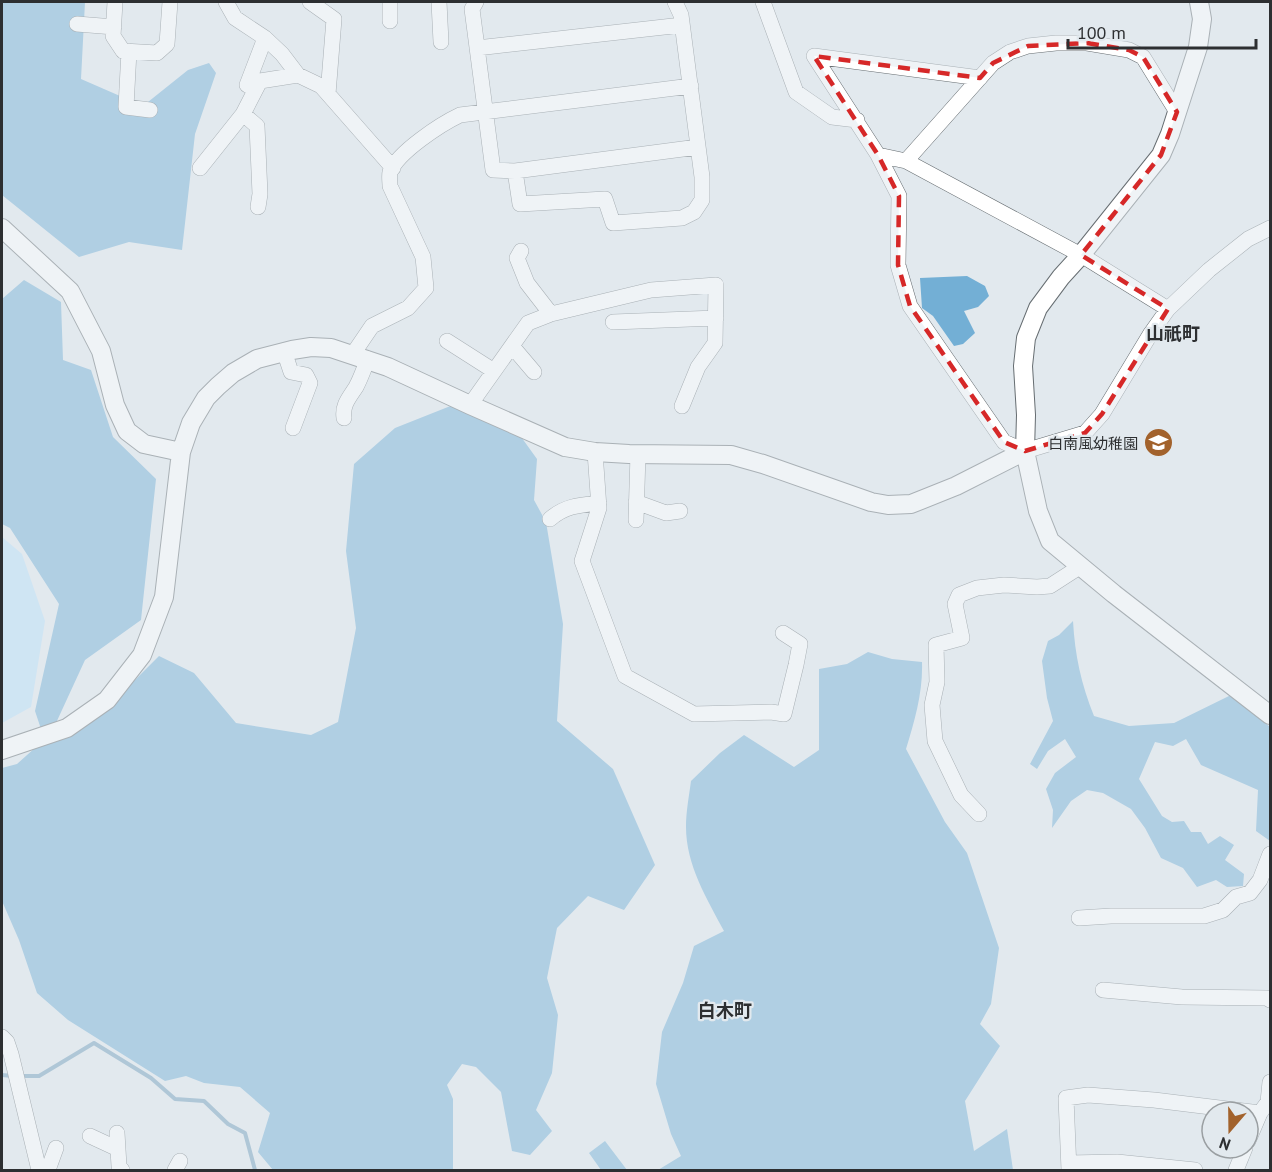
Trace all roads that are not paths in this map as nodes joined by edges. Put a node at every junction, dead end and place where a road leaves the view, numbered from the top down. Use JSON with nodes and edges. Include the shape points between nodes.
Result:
{"nodes":[{"id":1,"x":115,"y":2,"type":"edge"},
{"id":2,"x":170,"y":2,"type":"edge"},
{"id":3,"x":226,"y":2,"type":"edge"},
{"id":4,"x":310,"y":2,"type":"edge"},
{"id":5,"x":390,"y":2,"type":"edge"},
{"id":6,"x":439,"y":2,"type":"edge"},
{"id":7,"x":476,"y":2,"type":"edge"},
{"id":8,"x":675,"y":2,"type":"edge"},
{"id":9,"x":763,"y":2,"type":"edge"},
{"id":10,"x":1199,"y":2,"type":"edge"},
{"id":11,"x":390,"y":21,"type":"dead end"},
{"id":12,"x":77,"y":24,"type":"dead end"},
{"id":13,"x":682,"y":25,"type":"junction"},
{"id":14,"x":114,"y":27,"type":"junction"},
{"id":15,"x":265,"y":38,"type":"junction"},
{"id":16,"x":441,"y":42,"type":"dead end"},
{"id":17,"x":477,"y":48,"type":"junction"},
{"id":18,"x":129,"y":51,"type":"junction"},
{"id":19,"x":298,"y":75,"type":"junction"},
{"id":20,"x":980,"y":78,"type":"junction"},
{"id":21,"x":247,"y":85,"type":"dead end"},
{"id":22,"x":691,"y":86,"type":"junction"},
{"id":23,"x":328,"y":94,"type":"junction"},
{"id":24,"x":150,"y":110,"type":"dead end"},
{"id":25,"x":486,"y":111,"type":"junction"},
{"id":26,"x":1177,"y":112,"type":"junction"},
{"id":27,"x":243,"y":114,"type":"junction"},
{"id":28,"x":857,"y":120,"type":"junction"},
{"id":29,"x":698,"y":147,"type":"junction"},
{"id":30,"x":878,"y":155,"type":"junction"},
{"id":31,"x":906,"y":161,"type":"junction"},
{"id":32,"x":200,"y":168,"type":"dead end"},
{"id":33,"x":393,"y":168,"type":"junction"},
{"id":34,"x":515,"y":171,"type":"junction"},
{"id":35,"x":258,"y":207,"type":"dead end"},
{"id":36,"x":2,"y":228,"type":"edge"},
{"id":37,"x":1270,"y":228,"type":"edge"},
{"id":38,"x":521,"y":251,"type":"dead end"},
{"id":39,"x":1081,"y":255,"type":"junction"},
{"id":40,"x":1168,"y":309,"type":"junction"},
{"id":41,"x":550,"y":314,"type":"junction"},
{"id":42,"x":716,"y":318,"type":"junction"},
{"id":43,"x":613,"y":322,"type":"dead end"},
{"id":44,"x":447,"y":340,"type":"dead end"},
{"id":45,"x":512,"y":346,"type":"junction"},
{"id":46,"x":284,"y":351,"type":"junction"},
{"id":47,"x":360,"y":357,"type":"junction"},
{"id":48,"x":494,"y":370,"type":"junction"},
{"id":49,"x":534,"y":372,"type":"dead end"},
{"id":50,"x":470,"y":405,"type":"junction"},
{"id":51,"x":682,"y":406,"type":"dead end"},
{"id":52,"x":344,"y":418,"type":"dead end"},
{"id":53,"x":293,"y":428,"type":"dead end"},
{"id":54,"x":1025,"y":451,"type":"junction"},
{"id":55,"x":181,"y":452,"type":"junction"},
{"id":56,"x":595,"y":452,"type":"junction"},
{"id":57,"x":638,"y":454,"type":"junction"},
{"id":58,"x":636,"y":502,"type":"junction"},
{"id":59,"x":598,"y":503,"type":"junction"},
{"id":60,"x":680,"y":511,"type":"dead end"},
{"id":61,"x":550,"y":519,"type":"dead end"},
{"id":62,"x":636,"y":520,"type":"dead end"},
{"id":63,"x":1081,"y":566,"type":"junction"},
{"id":64,"x":783,"y":633,"type":"dead end"},
{"id":65,"x":1270,"y":715,"type":"edge"},
{"id":66,"x":2,"y":750,"type":"edge"},
{"id":67,"x":979,"y":814,"type":"dead end"},
{"id":68,"x":1270,"y":854,"type":"edge"},
{"id":69,"x":1079,"y":918,"type":"dead end"},
{"id":70,"x":1103,"y":990,"type":"dead end"},
{"id":71,"x":1270,"y":1000,"type":"edge"},
{"id":72,"x":2,"y":1037,"type":"edge"},
{"id":73,"x":1268,"y":1096,"type":"edge"},
{"id":74,"x":1260,"y":1114,"type":"edge"},
{"id":75,"x":117,"y":1132,"type":"dead end"},
{"id":76,"x":90,"y":1136,"type":"dead end"},
{"id":77,"x":56,"y":1148,"type":"dead end"},
{"id":78,"x":118,"y":1149,"type":"junction"},
{"id":79,"x":1069,"y":1167,"type":"edge"},
{"id":80,"x":39,"y":1170,"type":"edge"},
{"id":81,"x":48,"y":1170,"type":"edge"},
{"id":82,"x":122,"y":1170,"type":"edge"},
{"id":83,"x":1195,"y":1170,"type":"edge"}],
"edges":[{"from":1,"to":14,"type":"street"},
{"from":2,"to":18,"type":"street","via":[[167,44],[157,53]]},
{"from":3,"to":15,"type":"street","via":[[235,18]]},
{"from":4,"to":23,"type":"street","via":[[334,19]]},
{"from":5,"to":11,"type":"street"},
{"from":6,"to":16,"type":"street"},
{"from":7,"to":17,"type":"street","via":[[472,9]]},
{"from":8,"to":13,"type":"street"},
{"from":9,"to":28,"type":"street","via":[[796,93],[832,117]]},
{"from":10,"to":26,"type":"street","via":[[1202,20],[1198,47]]},
{"from":12,"to":14,"type":"street"},
{"from":13,"to":17,"type":"street"},
{"from":13,"to":22,"type":"street"},
{"from":14,"to":18,"type":"street","via":[[113,36],[123,51]]},
{"from":15,"to":19,"type":"street"},
{"from":15,"to":21,"type":"street"},
{"from":17,"to":25,"type":"street"},
{"from":18,"to":24,"type":"street","via":[[126,107]]},
{"from":19,"to":23,"type":"street","via":[[321,86]]},
{"from":19,"to":27,"type":"street","via":[[260,81]]},
{"from":20,"to":26,"type":"street","via":[[993,63],[1028,46],[1087,43],[1129,50],[1143,57]]},
{"from":20,"to":28,"type":"street","via":[[814,57]]},
{"from":20,"to":31,"type":"street"},
{"from":22,"to":25,"type":"street"},
{"from":22,"to":29,"type":"street"},
{"from":23,"to":33,"type":"street"},
{"from":25,"to":33,"type":"street","via":[[448,121],[419,141]]},
{"from":25,"to":34,"type":"street","via":[[493,171]]},
{"from":26,"to":39,"type":"street","via":[[1161,155]]},
{"from":27,"to":32,"type":"street"},
{"from":27,"to":35,"type":"street","via":[[257,126]]},
{"from":28,"to":30,"type":"street"},
{"from":29,"to":34,"type":"street"},
{"from":29,"to":34,"type":"street","via":[[702,200],[694,212],[682,218],[613,223],[605,199],[520,204]]},
{"from":30,"to":31,"type":"street"},
{"from":30,"to":54,"type":"street","via":[[899,196],[898,265],[910,306],[1004,442]]},
{"from":31,"to":39,"type":"street"},
{"from":33,"to":47,"type":"street","via":[[390,186],[423,257],[426,288],[408,309],[372,326]]},
{"from":36,"to":55,"type":"street","via":[[70,291],[101,351],[115,405],[127,431],[144,444]]},
{"from":37,"to":40,"type":"street","via":[[1248,239]]},
{"from":38,"to":41,"type":"street","via":[[517,258],[526,283]]},
{"from":39,"to":40,"type":"street"},
{"from":39,"to":54,"type":"street","via":[[1038,308],[1026,338]]},
{"from":40,"to":54,"type":"street","via":[[1102,414],[1085,433]]},
{"from":41,"to":42,"type":"street","via":[[651,290],[716,285]]},
{"from":41,"to":45,"type":"street","via":[[528,323]]},
{"from":42,"to":43,"type":"street"},
{"from":42,"to":51,"type":"street","via":[[715,343],[698,367]]},
{"from":44,"to":48,"type":"street"},
{"from":45,"to":48,"type":"street"},
{"from":45,"to":49,"type":"street"},
{"from":46,"to":47,"type":"street","via":[[331,348]]},
{"from":46,"to":53,"type":"street","via":[[291,372],[306,375],[309,382]]},
{"from":46,"to":55,"type":"street","via":[[257,358],[212,392],[191,423]]},
{"from":47,"to":50,"type":"street"},
{"from":47,"to":52,"type":"street","via":[[356,387],[347,399]]},
{"from":48,"to":50,"type":"street"},
{"from":50,"to":56,"type":"street","via":[[565,447]]},
{"from":54,"to":57,"type":"street","via":[[911,504],[888,505],[731,455]]},
{"from":54,"to":63,"type":"street","via":[[1038,511],[1050,541]]},
{"from":55,"to":66,"type":"street","via":[[164,597],[142,655],[107,700],[67,728]]},
{"from":56,"to":57,"type":"street"},
{"from":56,"to":59,"type":"street"},
{"from":57,"to":58,"type":"street"},
{"from":58,"to":60,"type":"street","via":[[666,513]]},
{"from":58,"to":62,"type":"street"},
{"from":59,"to":61,"type":"street","via":[[570,506]]},
{"from":59,"to":64,"type":"street","via":[[582,561],[625,676],[694,714],[784,714],[800,644]]},
{"from":63,"to":65,"type":"street"},
{"from":63,"to":67,"type":"street","via":[[1050,586],[1004,585],[959,595],[955,604],[962,638],[936,645],[935,741],[961,795]]},
{"from":68,"to":69,"type":"street","via":[[1250,893],[1236,897],[1223,910],[1204,916]]},
{"from":70,"to":71,"type":"street"},
{"from":72,"to":80,"type":"street","via":[[11,1054]]},
{"from":73,"to":74,"type":"street"},
{"from":73,"to":79,"type":"street","via":[[1066,1098]]},
{"from":75,"to":78,"type":"street"},
{"from":76,"to":78,"type":"street"},
{"from":77,"to":81,"type":"street"},
{"from":78,"to":82,"type":"street"},
{"from":79,"to":83,"type":"street","via":[[1117,1162]]}]}
